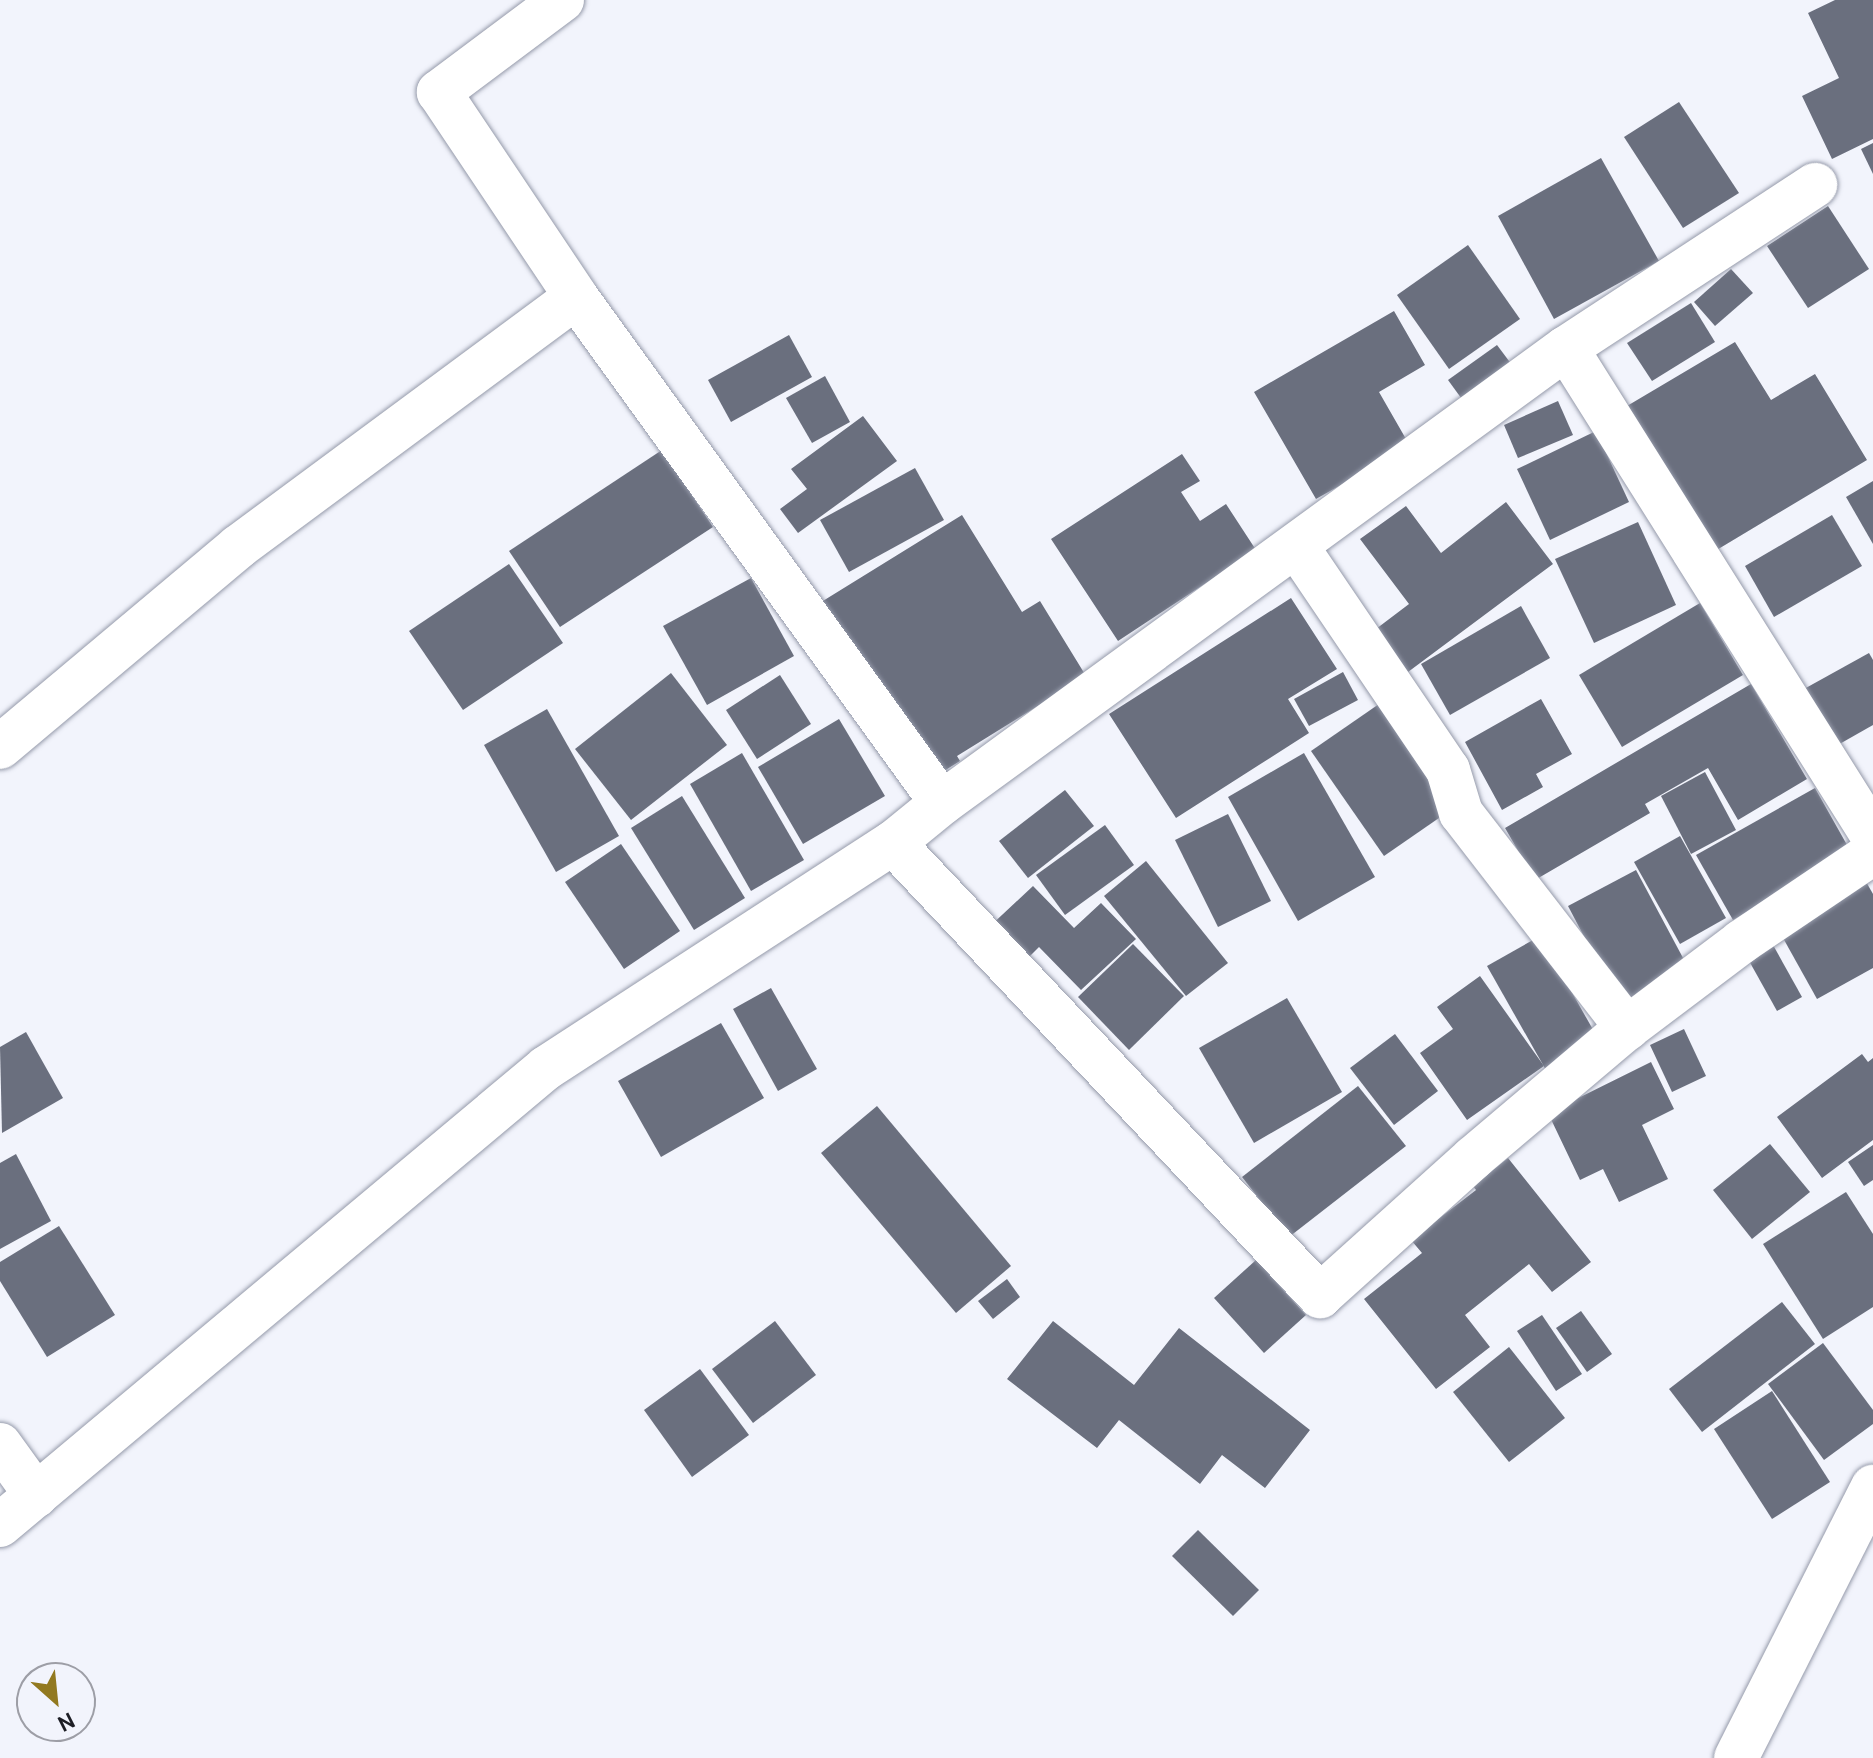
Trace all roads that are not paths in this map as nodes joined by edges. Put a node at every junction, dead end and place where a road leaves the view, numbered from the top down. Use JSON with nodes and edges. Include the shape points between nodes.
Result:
{"nodes":[{"id":1,"x":562,"y":0,"type":"edge"},
{"id":2,"x":1815,"y":185,"type":"dead end"},
{"id":3,"x":576,"y":297,"type":"junction"},
{"id":4,"x":1566,"y":348,"type":"junction"},
{"id":5,"x":1297,"y":547,"type":"junction"},
{"id":6,"x":0,"y":747,"type":"edge"},
{"id":7,"x":942,"y":803,"type":"junction"},
{"id":8,"x":1873,"y":836,"type":"edge"},
{"id":9,"x":893,"y":843,"type":"junction"},
{"id":10,"x":1873,"y":853,"type":"edge"},
{"id":11,"x":1627,"y":1028,"type":"junction"},
{"id":12,"x":0,"y":1445,"type":"edge"},
{"id":13,"x":1873,"y":1489,"type":"edge"},
{"id":14,"x":36,"y":1495,"type":"junction"},
{"id":15,"x":0,"y":1525,"type":"edge"},
{"id":16,"x":1736,"y":1758,"type":"edge"}],
"edges":[{"from":1,"to":3,"type":"street","via":[[439,92]]},
{"from":2,"to":4,"type":"street"},
{"from":3,"to":6,"type":"street","via":[[238,547]]},
{"from":3,"to":7,"type":"street"},
{"from":4,"to":5,"type":"street"},
{"from":4,"to":8,"type":"street"},
{"from":5,"to":7,"type":"street"},
{"from":5,"to":11,"type":"street","via":[[1448,770],[1461,813]]},
{"from":7,"to":9,"type":"street"},
{"from":9,"to":11,"type":"street","via":[[1320,1296]]},
{"from":9,"to":14,"type":"street","via":[[546,1068]]},
{"from":10,"to":11,"type":"street"},
{"from":12,"to":14,"type":"street"},
{"from":13,"to":16,"type":"street"},
{"from":14,"to":15,"type":"street"}]}
